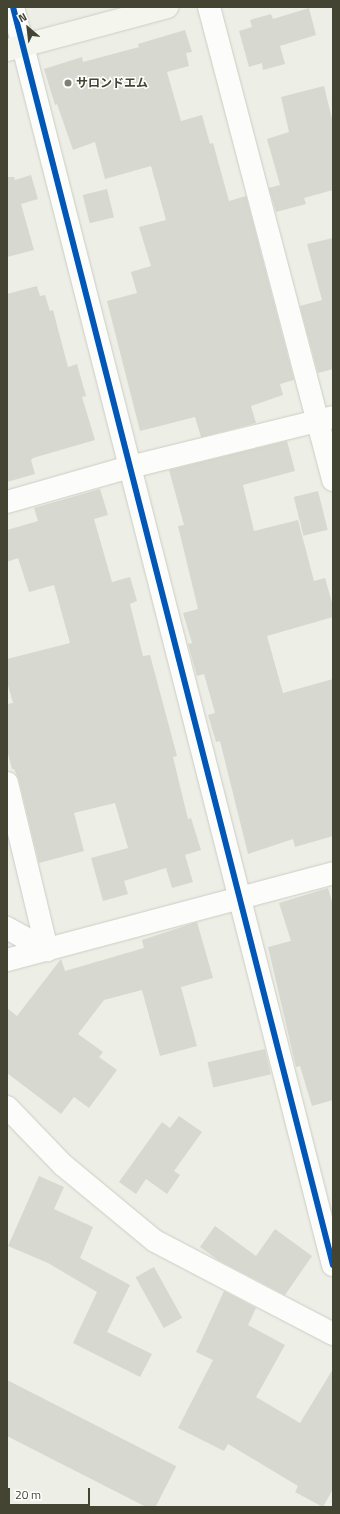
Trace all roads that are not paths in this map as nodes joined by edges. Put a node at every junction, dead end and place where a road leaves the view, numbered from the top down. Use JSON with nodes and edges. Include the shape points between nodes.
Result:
{"nodes":[{"id":1,"x":13,"y":7,"type":"edge"},
{"id":2,"x":167,"y":7,"type":"edge"},
{"id":3,"x":209,"y":7,"type":"edge"},
{"id":4,"x":15,"y":48,"type":"edge"},
{"id":5,"x":326,"y":419,"type":"edge"},
{"id":6,"x":130,"y":467,"type":"junction"},
{"id":7,"x":333,"y":480,"type":"edge"},
{"id":8,"x":7,"y":502,"type":"edge"},
{"id":9,"x":7,"y":783,"type":"edge"},
{"id":10,"x":333,"y":873,"type":"edge"},
{"id":11,"x":240,"y":898,"type":"junction"},
{"id":12,"x":7,"y":928,"type":"edge"},
{"id":13,"x":47,"y":950,"type":"junction"},
{"id":14,"x":7,"y":960,"type":"edge"},
{"id":15,"x":7,"y":1107,"type":"edge"},
{"id":16,"x":333,"y":1265,"type":"edge"},
{"id":17,"x":333,"y":1334,"type":"edge"}],
"edges":[{"from":1,"to":4,"type":"street"},
{"from":2,"to":4,"type":"main road"},
{"from":3,"to":5,"type":"street"},
{"from":4,"to":6,"type":"street"},
{"from":5,"to":6,"type":"street"},
{"from":5,"to":7,"type":"street"},
{"from":6,"to":8,"type":"street"},
{"from":6,"to":11,"type":"street"},
{"from":9,"to":13,"type":"street"},
{"from":10,"to":11,"type":"street"},
{"from":11,"to":13,"type":"street"},
{"from":11,"to":16,"type":"street"},
{"from":12,"to":13,"type":"street"},
{"from":13,"to":14,"type":"street"},
{"from":15,"to":17,"type":"street","via":[[63,1166],[155,1241]]}]}
